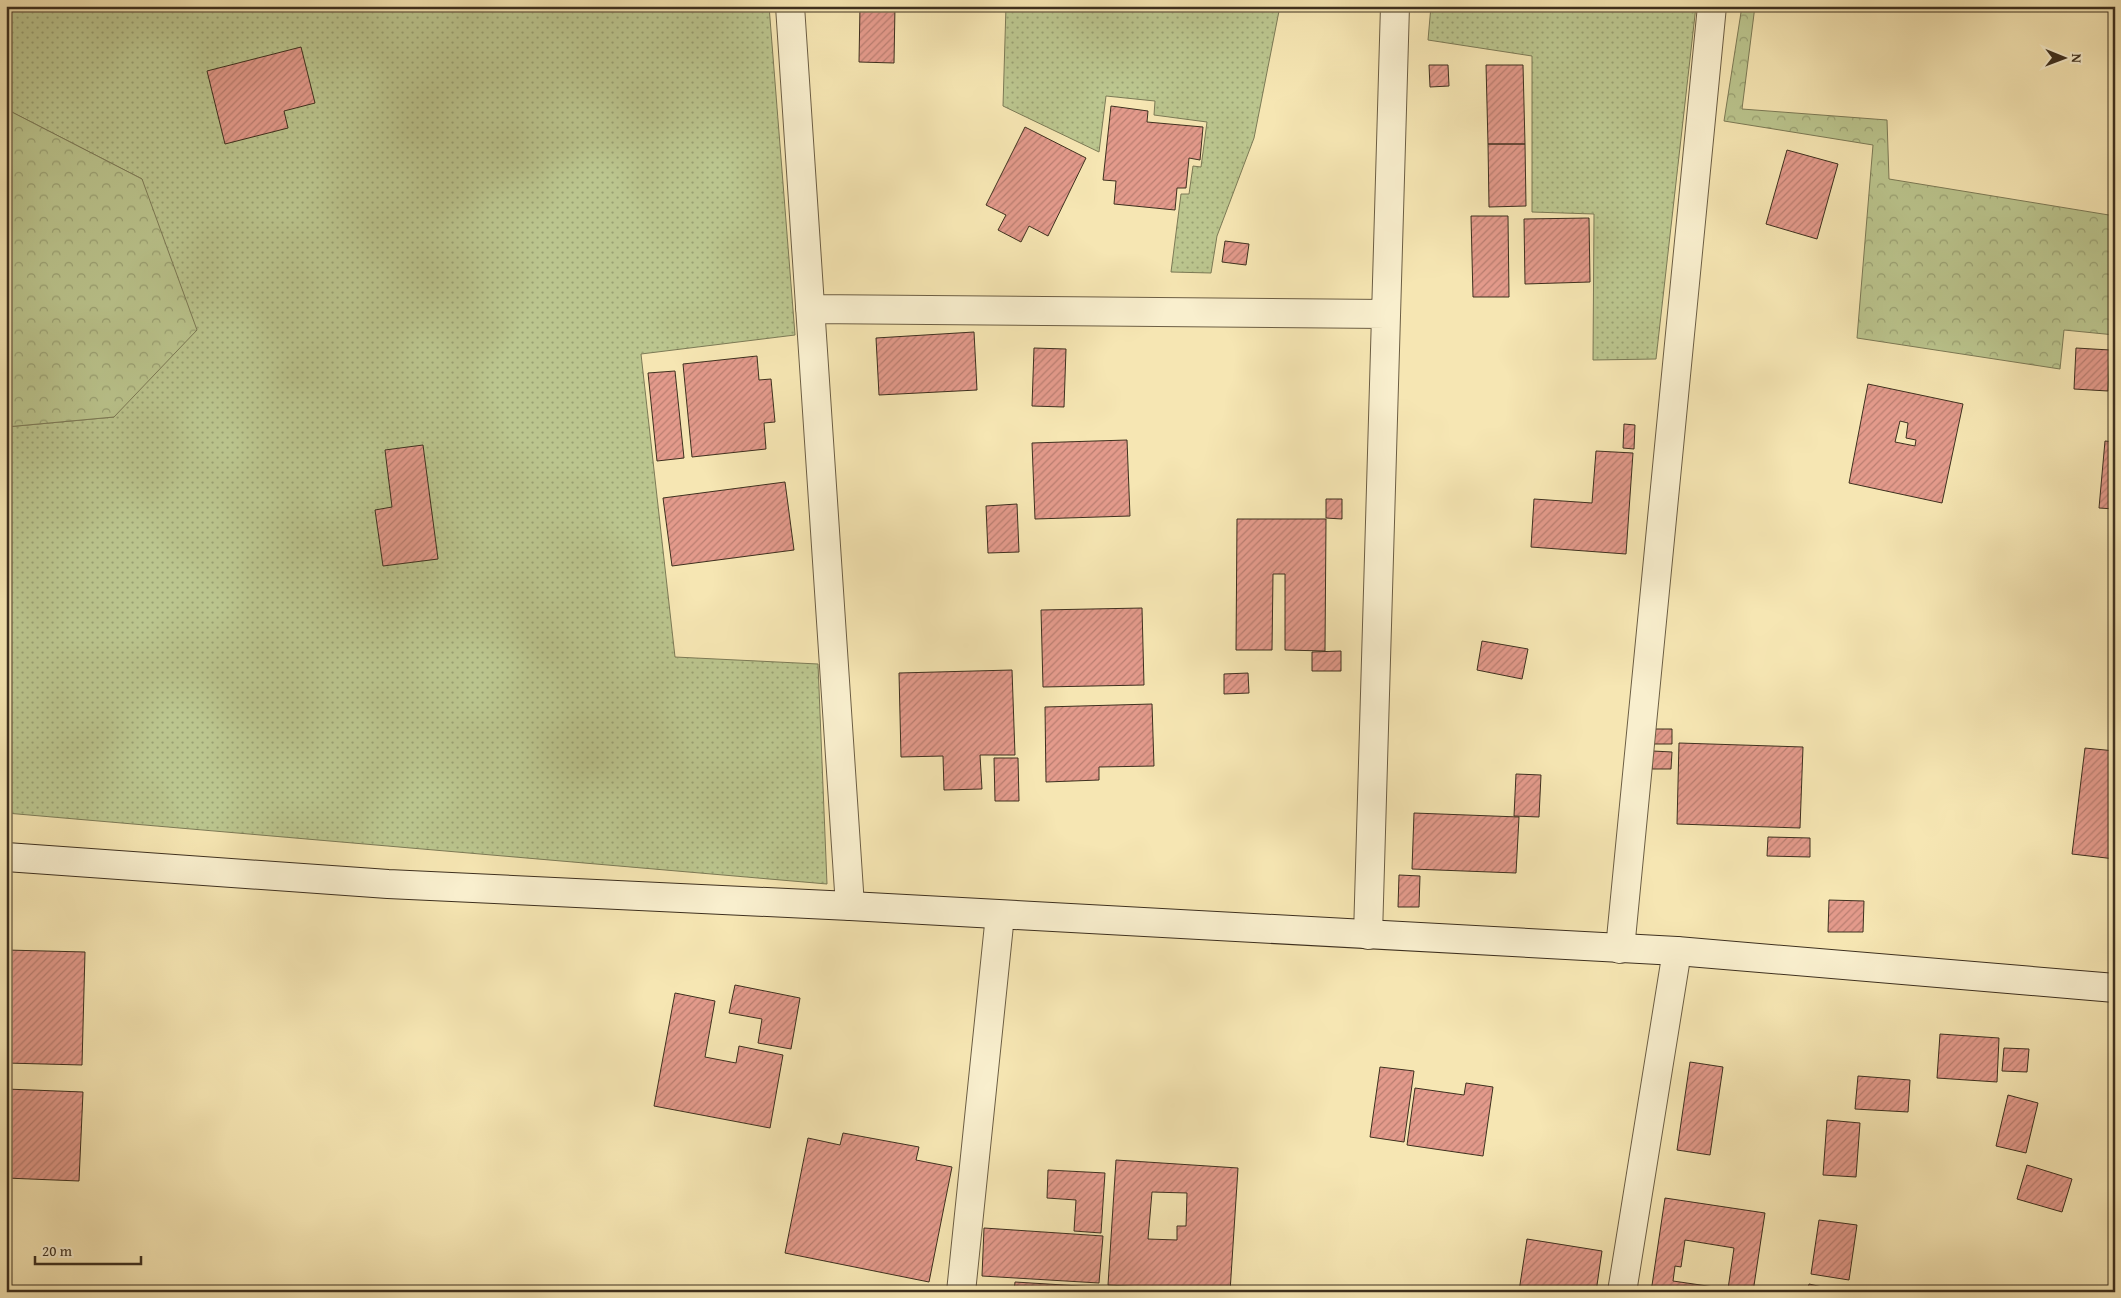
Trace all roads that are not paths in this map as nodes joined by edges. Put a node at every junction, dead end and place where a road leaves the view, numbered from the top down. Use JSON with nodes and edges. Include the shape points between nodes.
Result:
{"nodes":[{"id":1,"x":790,"y":6,"type":"edge"},
{"id":2,"x":1395,"y":6,"type":"edge"},
{"id":3,"x":1712,"y":6,"type":"edge"},
{"id":4,"x":810,"y":309,"type":"junction"},
{"id":5,"x":1386,"y":314,"type":"junction"},
{"id":6,"x":6,"y":857,"type":"edge"},
{"id":7,"x":850,"y":906,"type":"junction"},
{"id":8,"x":1000,"y":915,"type":"junction"},
{"id":9,"x":1368,"y":935,"type":"junction"},
{"id":10,"x":1620,"y":949,"type":"junction"},
{"id":11,"x":1677,"y":951,"type":"junction"},
{"id":12,"x":2115,"y":988,"type":"edge"},
{"id":13,"x":961,"y":1292,"type":"edge"},
{"id":14,"x":1622,"y":1292,"type":"edge"}],
"edges":[{"from":1,"to":4,"type":"street"},
{"from":2,"to":5,"type":"street"},
{"from":3,"to":10,"type":"street"},
{"from":4,"to":5,"type":"street"},
{"from":4,"to":7,"type":"street"},
{"from":5,"to":9,"type":"street"},
{"from":6,"to":7,"type":"street","via":[[388,884]]},
{"from":7,"to":8,"type":"street"},
{"from":8,"to":9,"type":"street"},
{"from":8,"to":13,"type":"street"},
{"from":9,"to":10,"type":"street"},
{"from":10,"to":11,"type":"street"},
{"from":11,"to":12,"type":"street"},
{"from":11,"to":14,"type":"street"}]}
